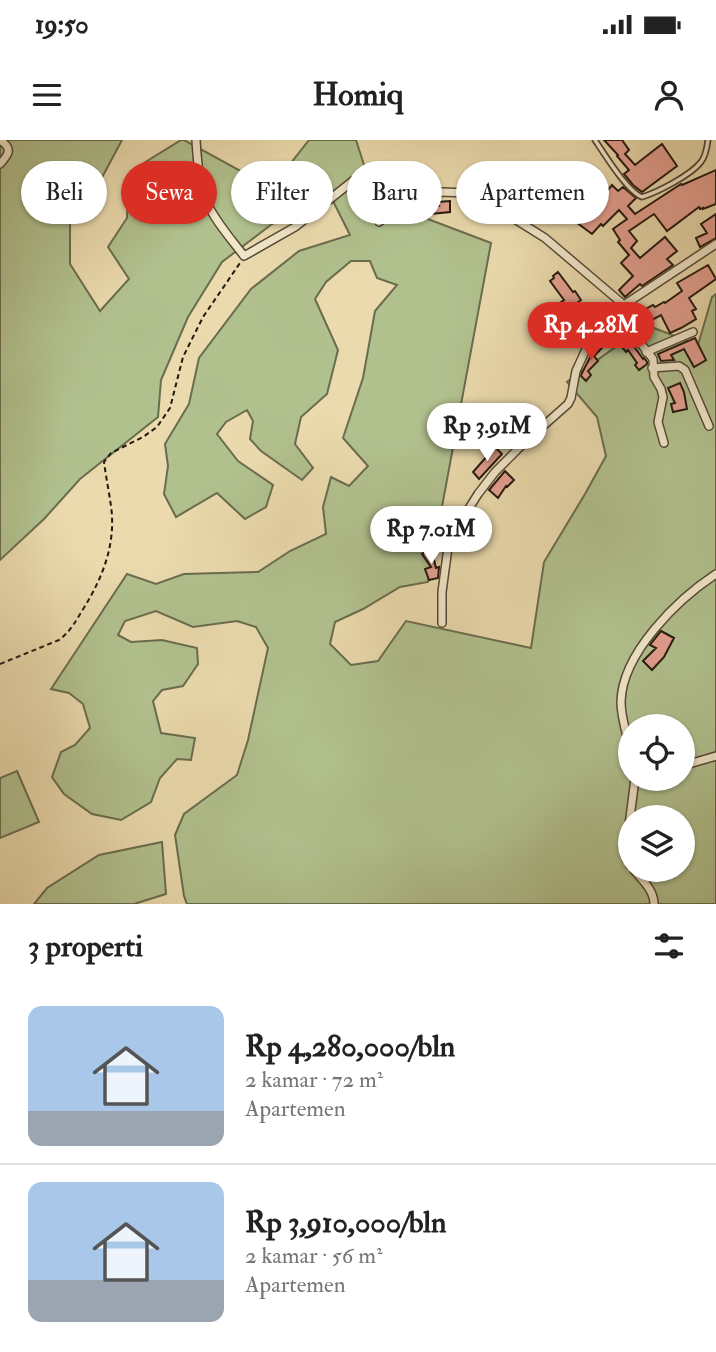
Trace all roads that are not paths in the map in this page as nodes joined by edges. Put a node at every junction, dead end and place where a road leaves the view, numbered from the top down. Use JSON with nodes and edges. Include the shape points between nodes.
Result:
{"nodes":[{"id":1,"x":0,"y":140,"type":"edge"},
{"id":2,"x":196,"y":140,"type":"edge"},
{"id":3,"x":595,"y":140,"type":"edge"},
{"id":4,"x":708,"y":140,"type":"edge"},
{"id":5,"x":0,"y":164,"type":"edge"},
{"id":6,"x":347,"y":186,"type":"edge"},
{"id":7,"x":442,"y":192,"type":"edge"},
{"id":8,"x":716,"y":244,"type":"edge"},
{"id":9,"x":624,"y":305,"type":"junction"},
{"id":10,"x":616,"y":312,"type":"junction"},
{"id":11,"x":693,"y":332,"type":"dead end"},
{"id":12,"x":646,"y":352,"type":"junction"},
{"id":13,"x":652,"y":368,"type":"junction"},
{"id":14,"x":709,"y":426,"type":"dead end"},
{"id":15,"x":664,"y":443,"type":"dead end"},
{"id":16,"x":392,"y":529,"type":"dead end"},
{"id":17,"x":449,"y":540,"type":"junction"},
{"id":18,"x":716,"y":574,"type":"edge"},
{"id":19,"x":442,"y":623,"type":"dead end"},
{"id":20,"x":622,"y":714,"type":"edge"},
{"id":21,"x":716,"y":756,"type":"edge"},
{"id":22,"x":695,"y":762,"type":"edge"},
{"id":23,"x":644,"y":882,"type":"edge"},
{"id":24,"x":654,"y":904,"type":"edge"}],
"edges":[{"from":1,"to":5,"type":"street","via":[[9,150]]},
{"from":2,"to":6,"type":"street","via":[[205,200],[244,256],[295,227]]},
{"from":3,"to":4,"type":"lane","via":[[642,197],[696,166]]},
{"from":7,"to":9,"type":"street","via":[[491,198]]},
{"from":8,"to":9,"type":"street"},
{"from":9,"to":10,"type":"street"},
{"from":10,"to":12,"type":"street"},
{"from":10,"to":17,"type":"street","via":[[587,347],[568,404],[495,471]]},
{"from":11,"to":12,"type":"street"},
{"from":12,"to":13,"type":"street","via":[[653,359]]},
{"from":13,"to":14,"type":"street","via":[[678,366],[685,370]]},
{"from":13,"to":15,"type":"street","via":[[663,397],[657,422]]},
{"from":16,"to":17,"type":"lane","via":[[405,528],[410,542]]},
{"from":17,"to":19,"type":"street"},
{"from":18,"to":20,"type":"street","via":[[687,595],[646,640],[626,673]]},
{"from":21,"to":22,"type":"street"},
{"from":23,"to":24,"type":"street"}]}
